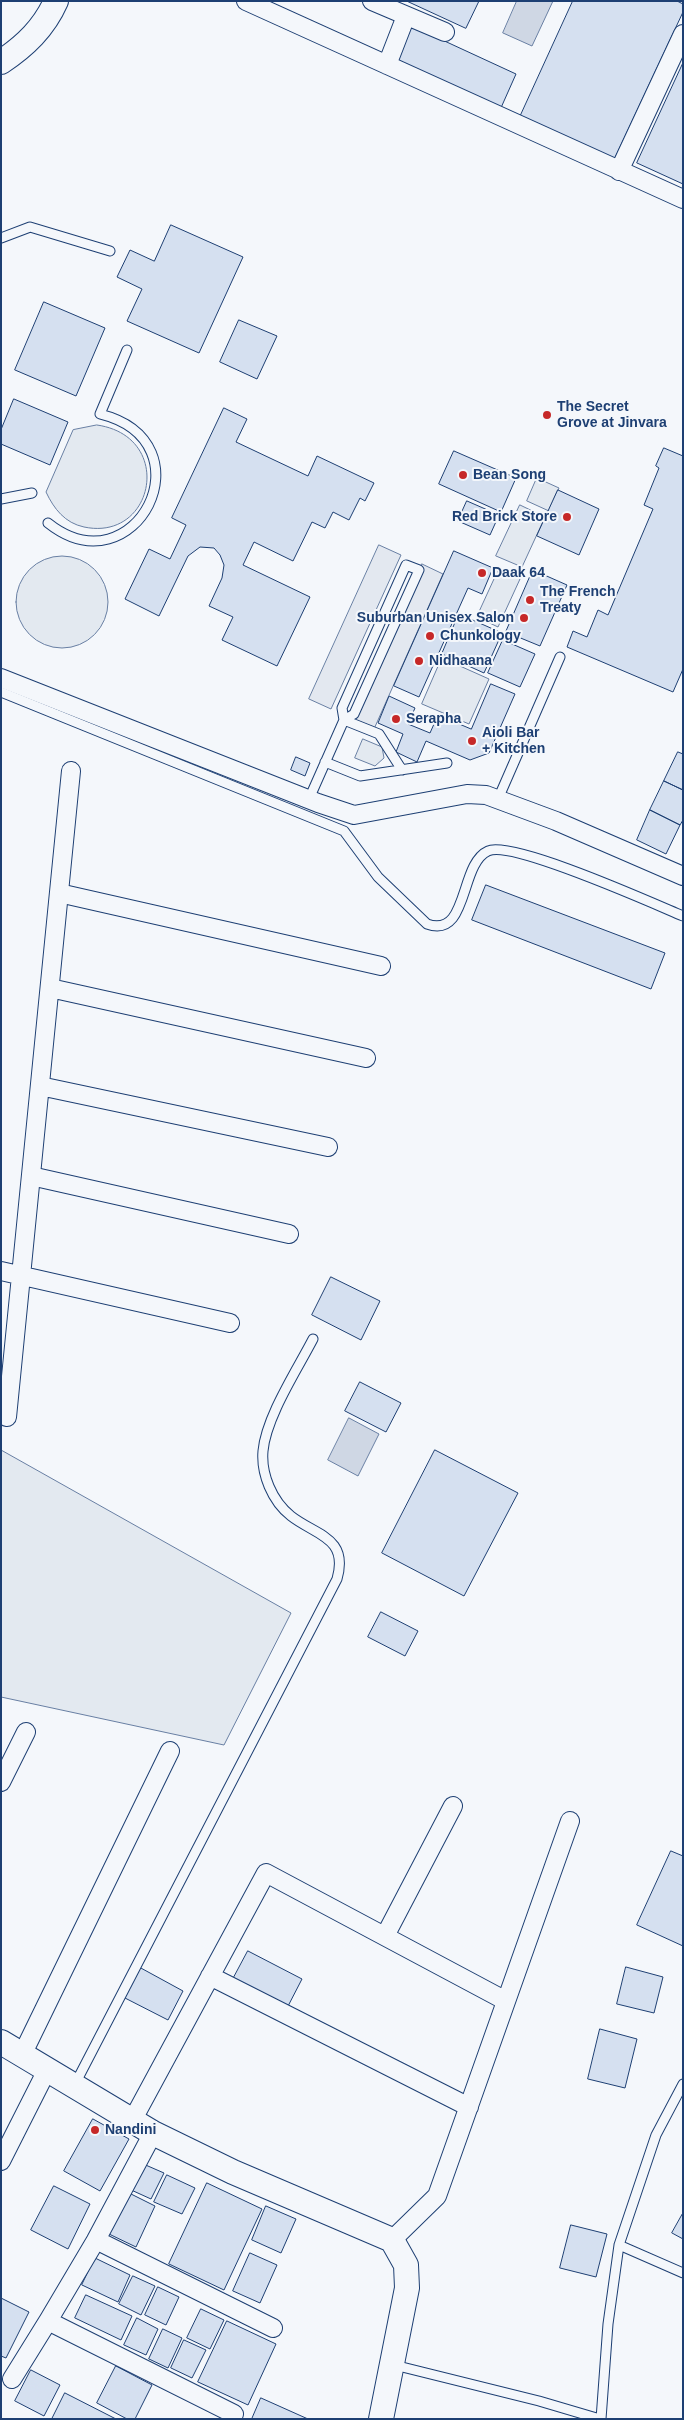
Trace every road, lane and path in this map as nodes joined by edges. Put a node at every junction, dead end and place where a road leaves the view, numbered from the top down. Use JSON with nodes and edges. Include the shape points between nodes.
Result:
{"nodes":[{"id":1,"x":56,"y":1,"type":"edge"},
{"id":2,"x":246,"y":1,"type":"edge"},
{"id":3,"x":372,"y":1,"type":"edge"},
{"id":4,"x":406,"y":16,"type":"junction"},
{"id":5,"x":444,"y":32,"type":"dead end"},
{"id":6,"x":683,"y":34,"type":"edge"},
{"id":7,"x":1,"y":62,"type":"edge"},
{"id":8,"x":387,"y":65,"type":"junction"},
{"id":9,"x":620,"y":171,"type":"junction"},
{"id":10,"x":683,"y":199,"type":"edge"},
{"id":11,"x":1,"y":238,"type":"edge"},
{"id":12,"x":110,"y":251,"type":"dead end"},
{"id":13,"x":127,"y":350,"type":"dead end"},
{"id":14,"x":32,"y":493,"type":"dead end"},
{"id":15,"x":1,"y":499,"type":"edge"},
{"id":16,"x":48,"y":523,"type":"dead end"},
{"id":17,"x":560,"y":657,"type":"dead end"},
{"id":18,"x":1,"y":678,"type":"edge"},
{"id":19,"x":1,"y":692,"type":"edge"},
{"id":20,"x":344,"y":720,"type":"junction"},
{"id":21,"x":325,"y":762,"type":"junction"},
{"id":22,"x":447,"y":763,"type":"dead end"},
{"id":23,"x":402,"y":770,"type":"junction"},
{"id":24,"x":71,"y":771,"type":"dead end"},
{"id":25,"x":498,"y":799,"type":"junction"},
{"id":26,"x":308,"y":800,"type":"junction"},
{"id":27,"x":682,"y":875,"type":"edge"},
{"id":28,"x":59,"y":893,"type":"junction"},
{"id":29,"x":683,"y":916,"type":"edge"},
{"id":30,"x":381,"y":966,"type":"dead end"},
{"id":31,"x":50,"y":988,"type":"junction"},
{"id":32,"x":366,"y":1058,"type":"dead end"},
{"id":33,"x":40,"y":1086,"type":"junction"},
{"id":34,"x":328,"y":1147,"type":"dead end"},
{"id":35,"x":31,"y":1176,"type":"junction"},
{"id":36,"x":289,"y":1234,"type":"dead end"},
{"id":37,"x":1,"y":1271,"type":"edge"},
{"id":38,"x":21,"y":1276,"type":"junction"},
{"id":39,"x":230,"y":1324,"type":"dead end"},
{"id":40,"x":313,"y":1339,"type":"dead end"},
{"id":41,"x":7,"y":1417,"type":"dead end"},
{"id":42,"x":26,"y":1732,"type":"dead end"},
{"id":43,"x":170,"y":1751,"type":"dead end"},
{"id":44,"x":1,"y":1782,"type":"edge"},
{"id":45,"x":453,"y":1806,"type":"dead end"},
{"id":46,"x":570,"y":1821,"type":"dead end"},
{"id":47,"x":384,"y":1936,"type":"junction"},
{"id":48,"x":210,"y":1976,"type":"junction"},
{"id":49,"x":506,"y":2001,"type":"junction"},
{"id":50,"x":1,"y":2042,"type":"edge"},
{"id":51,"x":22,"y":2055,"type":"junction"},
{"id":52,"x":47,"y":2070,"type":"junction"},
{"id":53,"x":683,"y":2084,"type":"edge"},
{"id":54,"x":74,"y":2086,"type":"junction"},
{"id":55,"x":469,"y":2107,"type":"junction"},
{"id":56,"x":132,"y":2121,"type":"junction"},
{"id":57,"x":152,"y":2133,"type":"junction"},
{"id":58,"x":1,"y":2161,"type":"edge"},
{"id":59,"x":96,"y":2240,"type":"junction"},
{"id":60,"x":392,"y":2240,"type":"junction"},
{"id":61,"x":619,"y":2245,"type":"junction"},
{"id":62,"x":683,"y":2273,"type":"edge"},
{"id":63,"x":48,"y":2321,"type":"junction"},
{"id":64,"x":273,"y":2328,"type":"dead end"},
{"id":65,"x":391,"y":2365,"type":"junction"},
{"id":66,"x":12,"y":2379,"type":"dead end"},
{"id":67,"x":234,"y":2414,"type":"dead end"},
{"id":68,"x":381,"y":2419,"type":"edge"},
{"id":69,"x":601,"y":2419,"type":"edge"}],
"edges":[{"from":1,"to":7,"type":"street","via":[[50,14],[26,44]]},
{"from":2,"to":8,"type":"street"},
{"from":3,"to":4,"type":"street"},
{"from":4,"to":5,"type":"street"},
{"from":4,"to":8,"type":"street"},
{"from":6,"to":9,"type":"street"},
{"from":8,"to":9,"type":"street"},
{"from":9,"to":10,"type":"street"},
{"from":11,"to":12,"type":"lane","via":[[30,227]]},
{"from":13,"to":16,"type":"lane","via":[[100,414],[125,423],[144,440],[155,464],[155,491],[151,503],[135,525],[112,538],[84,540],[59,531]]},
{"from":14,"to":15,"type":"lane"},
{"from":17,"to":25,"type":"lane"},
{"from":18,"to":26,"type":"street"},
{"from":19,"to":29,"type":"lane","via":[[344,830],[378,877],[427,924],[440,927],[448,923],[455,914],[473,867],[483,854],[498,849],[568,869]]},
{"from":20,"to":20,"type":"lane","via":[[342,708],[406,565],[419,570],[354,714]]},
{"from":20,"to":21,"type":"lane"},
{"from":20,"to":23,"type":"lane","via":[[379,734]]},
{"from":21,"to":23,"type":"lane","via":[[360,776]]},
{"from":21,"to":26,"type":"lane"},
{"from":22,"to":23,"type":"lane"},
{"from":24,"to":28,"type":"street"},
{"from":25,"to":26,"type":"street","via":[[467,794],[354,816]]},
{"from":25,"to":27,"type":"street","via":[[556,820]]},
{"from":28,"to":30,"type":"street"},
{"from":28,"to":31,"type":"street"},
{"from":31,"to":32,"type":"street"},
{"from":31,"to":33,"type":"street"},
{"from":33,"to":34,"type":"street"},
{"from":33,"to":35,"type":"street"},
{"from":35,"to":36,"type":"street"},
{"from":35,"to":38,"type":"street"},
{"from":37,"to":38,"type":"street"},
{"from":38,"to":39,"type":"street"},
{"from":38,"to":41,"type":"street"},
{"from":40,"to":54,"type":"lane","via":[[268,1428],[264,1467],[266,1480],[280,1505],[334,1544],[339,1560],[337,1579]]},
{"from":42,"to":44,"type":"street"},
{"from":43,"to":51,"type":"street"},
{"from":45,"to":47,"type":"street"},
{"from":46,"to":49,"type":"street"},
{"from":47,"to":48,"type":"street","via":[[266,1873]]},
{"from":47,"to":49,"type":"street"},
{"from":48,"to":55,"type":"street"},
{"from":48,"to":56,"type":"street"},
{"from":49,"to":55,"type":"street"},
{"from":50,"to":51,"type":"street"},
{"from":51,"to":52,"type":"street"},
{"from":52,"to":54,"type":"street"},
{"from":52,"to":58,"type":"street"},
{"from":53,"to":61,"type":"lane","via":[[656,2135]]},
{"from":54,"to":56,"type":"street"},
{"from":55,"to":60,"type":"street","via":[[437,2196]]},
{"from":56,"to":57,"type":"street"},
{"from":57,"to":59,"type":"street"},
{"from":57,"to":60,"type":"street","via":[[233,2172]]},
{"from":59,"to":63,"type":"street"},
{"from":59,"to":64,"type":"street"},
{"from":60,"to":65,"type":"street","via":[[406,2265],[407,2288]]},
{"from":61,"to":62,"type":"lane"},
{"from":61,"to":69,"type":"lane","via":[[608,2324]]},
{"from":63,"to":66,"type":"street"},
{"from":63,"to":67,"type":"street"},
{"from":65,"to":68,"type":"street"},
{"from":65,"to":69,"type":"lane"}]}
